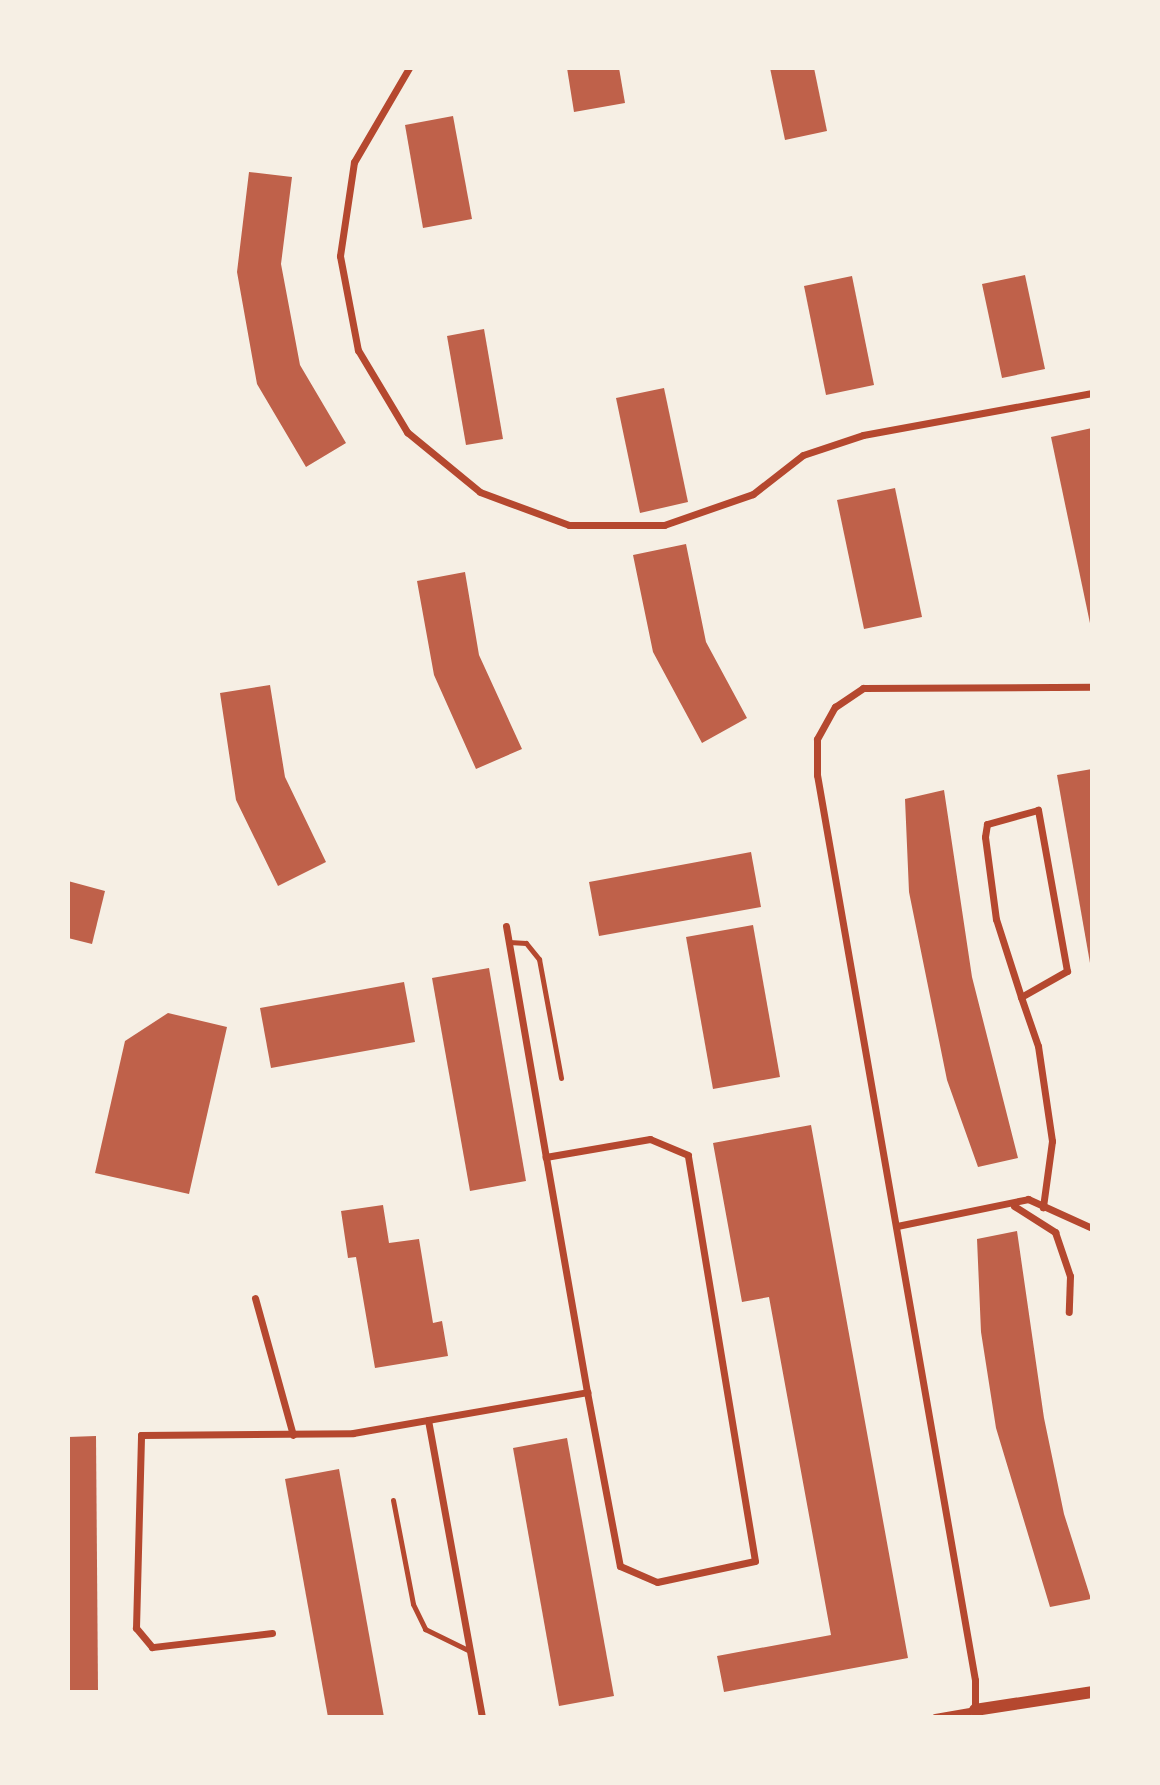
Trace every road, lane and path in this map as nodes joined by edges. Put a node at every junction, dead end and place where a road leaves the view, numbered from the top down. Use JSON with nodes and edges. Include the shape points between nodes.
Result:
{"nodes":[{"id":1,"x":409,"y":68,"type":"edge"},
{"id":2,"x":1092,"y":393,"type":"edge"},
{"id":3,"x":1092,"y":687,"type":"edge"},
{"id":4,"x":506,"y":926,"type":"dead end"},
{"id":5,"x":509,"y":942,"type":"junction"},
{"id":6,"x":1021,"y":997,"type":"junction"},
{"id":7,"x":561,"y":1078,"type":"dead end"},
{"id":8,"x":546,"y":1157,"type":"junction"},
{"id":9,"x":1014,"y":1206,"type":"junction"},
{"id":10,"x":1043,"y":1207,"type":"junction"},
{"id":11,"x":897,"y":1226,"type":"junction"},
{"id":12,"x":1092,"y":1228,"type":"edge"},
{"id":13,"x":255,"y":1298,"type":"dead end"},
{"id":14,"x":1069,"y":1312,"type":"dead end"},
{"id":15,"x":587,"y":1392,"type":"junction"},
{"id":16,"x":428,"y":1420,"type":"junction"},
{"id":17,"x":293,"y":1434,"type":"junction"},
{"id":18,"x":393,"y":1500,"type":"dead end"},
{"id":19,"x":272,"y":1633,"type":"dead end"},
{"id":20,"x":470,"y":1651,"type":"junction"},
{"id":21,"x":1092,"y":1692,"type":"edge"},
{"id":22,"x":975,"y":1714,"type":"edge"},
{"id":23,"x":482,"y":1717,"type":"edge"},
{"id":24,"x":935,"y":1717,"type":"edge"}],
"edges":[{"from":1,"to":2,"type":"street","via":[[354,162],[340,256],[358,350],[407,432],[480,492],[569,525],[664,525],[753,494],[803,455],[863,435]]},
{"from":3,"to":11,"type":"street","via":[[863,688],[835,707],[817,739],[817,775]]},
{"from":4,"to":5,"type":"street"},
{"from":5,"to":7,"type":"lane","via":[[526,943],[539,959]]},
{"from":5,"to":8,"type":"street"},
{"from":6,"to":6,"type":"street","via":[[996,919],[985,838],[987,824],[1038,810],[1067,971]]},
{"from":6,"to":10,"type":"street","via":[[1038,1046],[1052,1141]]},
{"from":8,"to":15,"type":"street"},
{"from":8,"to":15,"type":"street","via":[[650,1139],[688,1156],[755,1560],[657,1582],[621,1566]]},
{"from":9,"to":10,"type":"street","via":[[1027,1199]]},
{"from":9,"to":11,"type":"street"},
{"from":9,"to":14,"type":"street","via":[[1055,1232],[1070,1276]]},
{"from":10,"to":12,"type":"street"},
{"from":11,"to":22,"type":"street"},
{"from":13,"to":17,"type":"street"},
{"from":15,"to":16,"type":"street"},
{"from":16,"to":17,"type":"street","via":[[353,1433]]},
{"from":16,"to":20,"type":"street"},
{"from":17,"to":19,"type":"street","via":[[141,1436],[136,1628],[152,1647]]},
{"from":18,"to":20,"type":"lane","via":[[413,1604],[425,1629]]},
{"from":20,"to":23,"type":"street"},
{"from":21,"to":22,"type":"street"},
{"from":22,"to":24,"type":"street"}]}
